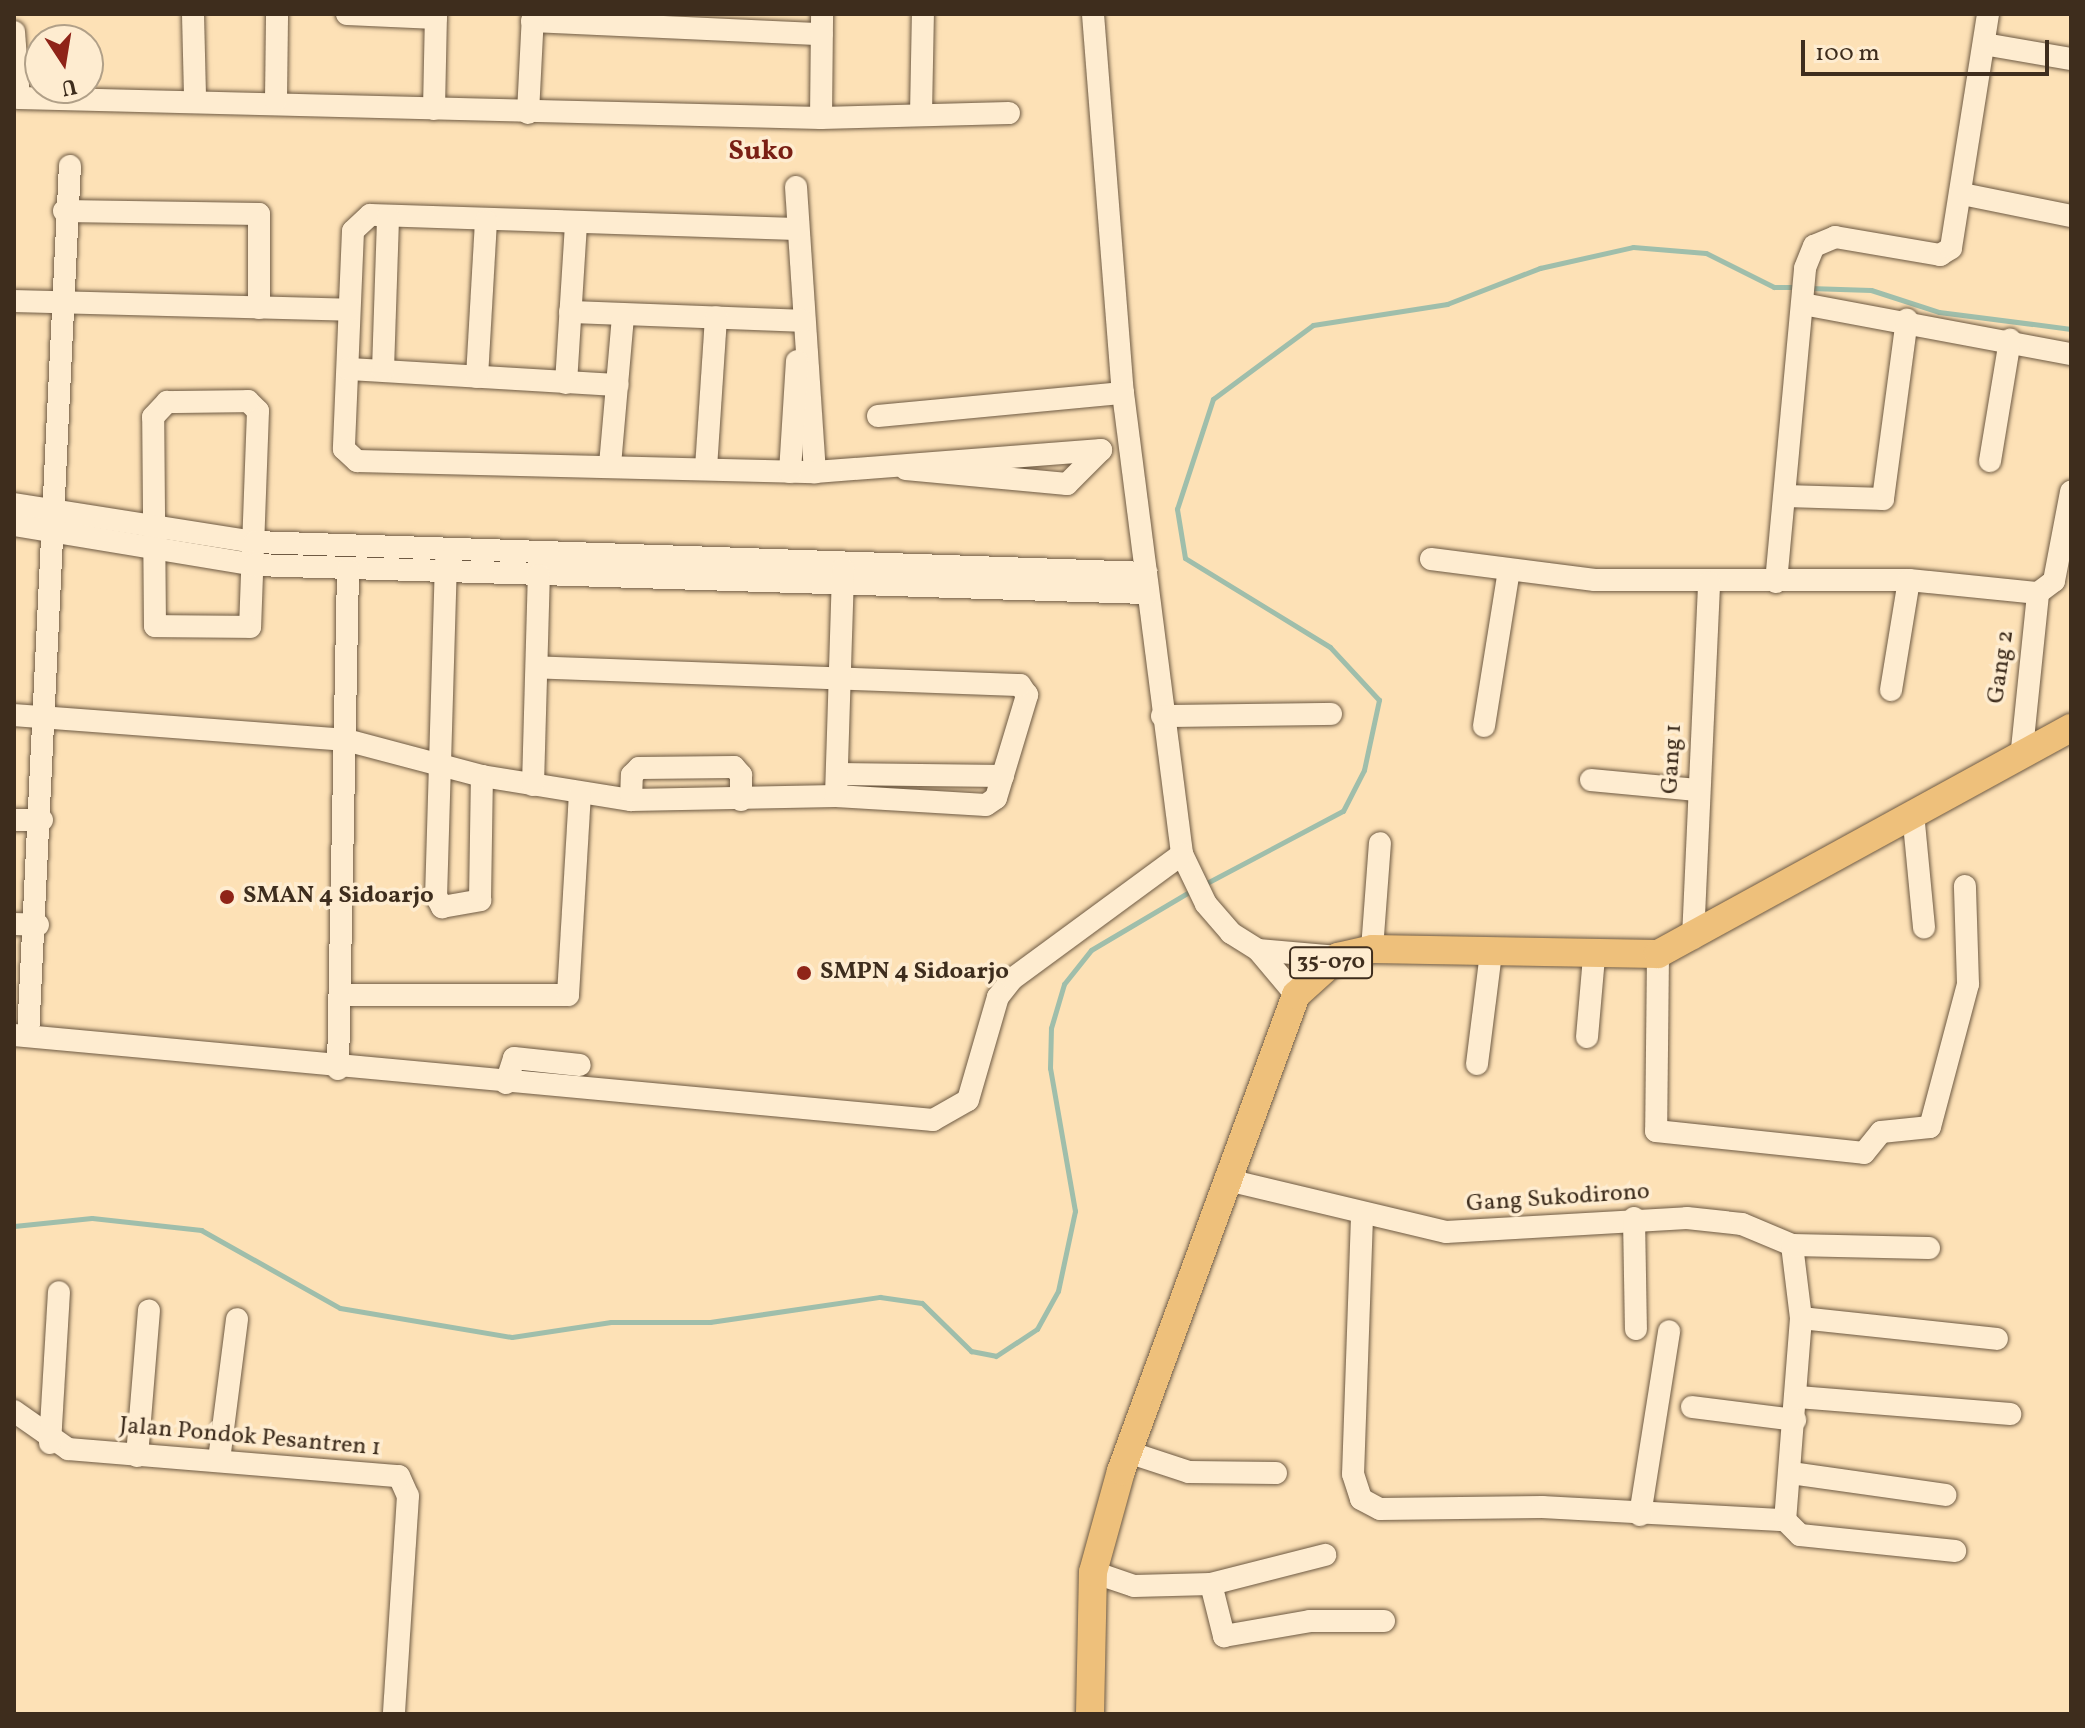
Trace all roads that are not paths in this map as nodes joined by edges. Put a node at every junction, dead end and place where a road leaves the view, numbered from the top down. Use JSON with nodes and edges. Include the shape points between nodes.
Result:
{"nodes":[{"id":1,"x":193,"y":14,"type":"edge"},
{"id":2,"x":277,"y":14,"type":"edge"},
{"id":3,"x":347,"y":14,"type":"edge"},
{"id":4,"x":923,"y":14,"type":"edge"},
{"id":5,"x":1093,"y":14,"type":"edge"},
{"id":6,"x":1988,"y":14,"type":"edge"},
{"id":7,"x":436,"y":16,"type":"edge"},
{"id":8,"x":532,"y":17,"type":"edge"},
{"id":9,"x":631,"y":20,"type":"edge"},
{"id":10,"x":720,"y":22,"type":"edge"},
{"id":11,"x":822,"y":24,"type":"edge"},
{"id":12,"x":14,"y":32,"type":"edge"},
{"id":13,"x":1984,"y":44,"type":"junction"},
{"id":14,"x":2071,"y":59,"type":"edge"},
{"id":15,"x":195,"y":97,"type":"junction"},
{"id":16,"x":276,"y":100,"type":"junction"},
{"id":17,"x":434,"y":109,"type":"junction"},
{"id":18,"x":528,"y":113,"type":"junction"},
{"id":19,"x":1009,"y":113,"type":"dead end"},
{"id":20,"x":921,"y":114,"type":"junction"},
{"id":21,"x":821,"y":118,"type":"junction"},
{"id":22,"x":70,"y":166,"type":"dead end"},
{"id":23,"x":796,"y":187,"type":"dead end"},
{"id":24,"x":1962,"y":194,"type":"junction"},
{"id":25,"x":64,"y":211,"type":"junction"},
{"id":26,"x":2071,"y":216,"type":"edge"},
{"id":27,"x":388,"y":217,"type":"junction"},
{"id":28,"x":486,"y":221,"type":"junction"},
{"id":29,"x":576,"y":222,"type":"junction"},
{"id":30,"x":796,"y":229,"type":"junction"},
{"id":31,"x":14,"y":301,"type":"edge"},
{"id":32,"x":1803,"y":302,"type":"junction"},
{"id":33,"x":58,"y":304,"type":"junction"},
{"id":34,"x":259,"y":308,"type":"junction"},
{"id":35,"x":349,"y":310,"type":"junction"},
{"id":36,"x":570,"y":312,"type":"junction"},
{"id":37,"x":623,"y":316,"type":"junction"},
{"id":38,"x":716,"y":317,"type":"junction"},
{"id":39,"x":1907,"y":320,"type":"junction"},
{"id":40,"x":803,"y":329,"type":"junction"},
{"id":41,"x":2010,"y":340,"type":"junction"},
{"id":42,"x":2071,"y":354,"type":"edge"},
{"id":43,"x":348,"y":369,"type":"junction"},
{"id":44,"x":383,"y":370,"type":"junction"},
{"id":45,"x":477,"y":377,"type":"junction"},
{"id":46,"x":566,"y":383,"type":"junction"},
{"id":47,"x":618,"y":385,"type":"junction"},
{"id":48,"x":1123,"y":393,"type":"junction"},
{"id":49,"x":878,"y":416,"type":"dead end"},
{"id":50,"x":1131,"y":445,"type":"junction"},
{"id":51,"x":1101,"y":450,"type":"junction"},
{"id":52,"x":1990,"y":461,"type":"dead end"},
{"id":53,"x":610,"y":465,"type":"junction"},
{"id":54,"x":706,"y":468,"type":"junction"},
{"id":55,"x":906,"y":469,"type":"junction"},
{"id":56,"x":790,"y":472,"type":"junction"},
{"id":57,"x":815,"y":472,"type":"junction"},
{"id":58,"x":2071,"y":492,"type":"edge"},
{"id":59,"x":1788,"y":496,"type":"junction"},
{"id":60,"x":14,"y":504,"type":"edge"},
{"id":61,"x":50,"y":520,"type":"junction"},
{"id":62,"x":14,"y":525,"type":"edge"},
{"id":63,"x":156,"y":538,"type":"junction"},
{"id":64,"x":255,"y":542,"type":"junction"},
{"id":65,"x":447,"y":552,"type":"junction"},
{"id":66,"x":1431,"y":559,"type":"dead end"},
{"id":67,"x":255,"y":565,"type":"junction"},
{"id":68,"x":348,"y":569,"type":"junction"},
{"id":69,"x":1509,"y":570,"type":"junction"},
{"id":70,"x":842,"y":574,"type":"junction"},
{"id":71,"x":539,"y":575,"type":"junction"},
{"id":72,"x":444,"y":576,"type":"junction"},
{"id":73,"x":1909,"y":580,"type":"junction"},
{"id":74,"x":1709,"y":582,"type":"junction"},
{"id":75,"x":1776,"y":582,"type":"junction"},
{"id":76,"x":1147,"y":583,"type":"junction"},
{"id":77,"x":2038,"y":593,"type":"junction"},
{"id":78,"x":539,"y":667,"type":"junction"},
{"id":79,"x":836,"y":677,"type":"junction"},
{"id":80,"x":1891,"y":690,"type":"dead end"},
{"id":81,"x":1331,"y":714,"type":"dead end"},
{"id":82,"x":14,"y":715,"type":"edge"},
{"id":83,"x":46,"y":715,"type":"junction"},
{"id":84,"x":1162,"y":716,"type":"junction"},
{"id":85,"x":1484,"y":726,"type":"dead end"},
{"id":86,"x":2071,"y":728,"type":"edge"},
{"id":87,"x":346,"y":740,"type":"junction"},
{"id":88,"x":2022,"y":749,"type":"junction"},
{"id":89,"x":439,"y":764,"type":"junction"},
{"id":90,"x":482,"y":776,"type":"junction"},
{"id":91,"x":1591,"y":780,"type":"dead end"},
{"id":92,"x":533,"y":785,"type":"junction"},
{"id":93,"x":836,"y":785,"type":"junction"},
{"id":94,"x":1697,"y":790,"type":"junction"},
{"id":95,"x":580,"y":793,"type":"junction"},
{"id":96,"x":631,"y":800,"type":"junction"},
{"id":97,"x":741,"y":800,"type":"junction"},
{"id":98,"x":1913,"y":813,"type":"junction"},
{"id":99,"x":14,"y":820,"type":"edge"},
{"id":100,"x":42,"y":820,"type":"junction"},
{"id":101,"x":1380,"y":843,"type":"dead end"},
{"id":102,"x":1184,"y":862,"type":"junction"},
{"id":103,"x":1965,"y":886,"type":"dead end"},
{"id":104,"x":14,"y":924,"type":"edge"},
{"id":105,"x":38,"y":925,"type":"junction"},
{"id":106,"x":1924,"y":927,"type":"dead end"},
{"id":107,"x":1693,"y":938,"type":"junction"},
{"id":108,"x":1372,"y":949,"type":"junction"},
{"id":109,"x":1258,"y":950,"type":"junction"},
{"id":110,"x":1491,"y":953,"type":"junction"},
{"id":111,"x":1658,"y":954,"type":"junction"},
{"id":112,"x":1338,"y":957,"type":"junction"},
{"id":113,"x":1594,"y":957,"type":"junction"},
{"id":114,"x":342,"y":995,"type":"junction"},
{"id":115,"x":1296,"y":995,"type":"junction"},
{"id":116,"x":21,"y":1035,"type":"edge"},
{"id":117,"x":1587,"y":1037,"type":"dead end"},
{"id":118,"x":1477,"y":1064,"type":"dead end"},
{"id":119,"x":580,"y":1065,"type":"dead end"},
{"id":120,"x":338,"y":1069,"type":"junction"},
{"id":121,"x":506,"y":1083,"type":"junction"},
{"id":122,"x":1232,"y":1181,"type":"junction"},
{"id":123,"x":1362,"y":1217,"type":"junction"},
{"id":124,"x":1634,"y":1218,"type":"junction"},
{"id":125,"x":1792,"y":1245,"type":"junction"},
{"id":126,"x":1929,"y":1248,"type":"dead end"},
{"id":127,"x":59,"y":1292,"type":"dead end"},
{"id":128,"x":149,"y":1310,"type":"dead end"},
{"id":129,"x":1801,"y":1318,"type":"junction"},
{"id":130,"x":237,"y":1319,"type":"dead end"},
{"id":131,"x":1636,"y":1329,"type":"dead end"},
{"id":132,"x":1669,"y":1331,"type":"dead end"},
{"id":133,"x":1997,"y":1339,"type":"dead end"},
{"id":134,"x":1692,"y":1407,"type":"dead end"},
{"id":135,"x":1797,"y":1408,"type":"junction"},
{"id":136,"x":14,"y":1411,"type":"edge"},
{"id":137,"x":2010,"y":1414,"type":"dead end"},
{"id":138,"x":50,"y":1443,"type":"junction"},
{"id":139,"x":1128,"y":1452,"type":"junction"},
{"id":140,"x":137,"y":1456,"type":"junction"},
{"id":141,"x":219,"y":1460,"type":"junction"},
{"id":142,"x":1276,"y":1473,"type":"dead end"},
{"id":143,"x":1791,"y":1473,"type":"junction"},
{"id":144,"x":1945,"y":1495,"type":"dead end"},
{"id":145,"x":1640,"y":1515,"type":"junction"},
{"id":146,"x":1785,"y":1520,"type":"junction"},
{"id":147,"x":1955,"y":1551,"type":"dead end"},
{"id":148,"x":1325,"y":1555,"type":"dead end"},
{"id":149,"x":1093,"y":1572,"type":"junction"},
{"id":150,"x":1211,"y":1584,"type":"junction"},
{"id":151,"x":1384,"y":1621,"type":"dead end"},
{"id":152,"x":394,"y":1714,"type":"edge"},
{"id":153,"x":1090,"y":1714,"type":"edge"}],
"edges":[{"from":1,"to":15,"type":"street"},
{"from":2,"to":16,"type":"street"},
{"from":3,"to":7,"type":"street"},
{"from":4,"to":20,"type":"street"},
{"from":5,"to":48,"type":"street"},
{"from":6,"to":13,"type":"street"},
{"from":7,"to":17,"type":"street"},
{"from":8,"to":9,"type":"street"},
{"from":8,"to":18,"type":"street"},
{"from":9,"to":10,"type":"street"},
{"from":10,"to":11,"type":"street"},
{"from":11,"to":21,"type":"street"},
{"from":12,"to":15,"type":"street","via":[[19,98]]},
{"from":13,"to":14,"type":"street"},
{"from":13,"to":24,"type":"street"},
{"from":15,"to":16,"type":"street"},
{"from":16,"to":17,"type":"street"},
{"from":17,"to":18,"type":"street"},
{"from":18,"to":21,"type":"street"},
{"from":19,"to":20,"type":"street"},
{"from":20,"to":21,"type":"street"},
{"from":22,"to":25,"type":"street"},
{"from":23,"to":30,"type":"street"},
{"from":24,"to":26,"type":"street"},
{"from":24,"to":32,"type":"street","via":[[1955,237],[1940,255],[1835,237],[1814,246],[1805,268]]},
{"from":25,"to":33,"type":"street"},
{"from":25,"to":34,"type":"street","via":[[259,214]]},
{"from":27,"to":28,"type":"street"},
{"from":27,"to":35,"type":"street","via":[[370,215],[353,231]]},
{"from":27,"to":44,"type":"street"},
{"from":28,"to":29,"type":"street"},
{"from":28,"to":45,"type":"street"},
{"from":29,"to":30,"type":"street"},
{"from":29,"to":36,"type":"street"},
{"from":30,"to":40,"type":"street"},
{"from":31,"to":33,"type":"street"},
{"from":32,"to":39,"type":"street"},
{"from":32,"to":59,"type":"street"},
{"from":33,"to":34,"type":"street"},
{"from":33,"to":61,"type":"street"},
{"from":34,"to":35,"type":"street"},
{"from":35,"to":43,"type":"street"},
{"from":36,"to":37,"type":"street"},
{"from":36,"to":46,"type":"street"},
{"from":37,"to":38,"type":"street"},
{"from":37,"to":47,"type":"street"},
{"from":38,"to":40,"type":"street"},
{"from":38,"to":54,"type":"street"},
{"from":39,"to":41,"type":"street"},
{"from":39,"to":59,"type":"street","via":[[1883,499]]},
{"from":40,"to":56,"type":"street"},
{"from":40,"to":57,"type":"street"},
{"from":41,"to":42,"type":"street"},
{"from":41,"to":52,"type":"street"},
{"from":43,"to":44,"type":"street"},
{"from":43,"to":53,"type":"street","via":[[344,449],[357,461]]},
{"from":44,"to":45,"type":"street"},
{"from":45,"to":46,"type":"street"},
{"from":46,"to":47,"type":"street"},
{"from":47,"to":53,"type":"street"},
{"from":48,"to":49,"type":"street"},
{"from":48,"to":50,"type":"street"},
{"from":50,"to":51,"type":"street"},
{"from":50,"to":76,"type":"street"},
{"from":51,"to":55,"type":"street"},
{"from":51,"to":55,"type":"street","via":[[1067,484]]},
{"from":53,"to":54,"type":"street"},
{"from":54,"to":56,"type":"street"},
{"from":55,"to":57,"type":"street"},
{"from":56,"to":57,"type":"street"},
{"from":58,"to":77,"type":"street","via":[[2054,581]]},
{"from":59,"to":75,"type":"street"},
{"from":60,"to":61,"type":"street"},
{"from":61,"to":62,"type":"street"},
{"from":61,"to":63,"type":"street"},
{"from":61,"to":83,"type":"street"},
{"from":63,"to":64,"type":"street"},
{"from":63,"to":64,"type":"street","via":[[158,407],[248,401],[258,411]]},
{"from":63,"to":67,"type":"street"},
{"from":63,"to":67,"type":"street","via":[[155,626],[250,627]]},
{"from":64,"to":65,"type":"street"},
{"from":64,"to":67,"type":"street"},
{"from":65,"to":70,"type":"street"},
{"from":65,"to":72,"type":"street"},
{"from":66,"to":69,"type":"street"},
{"from":67,"to":68,"type":"street"},
{"from":68,"to":72,"type":"street"},
{"from":68,"to":87,"type":"street"},
{"from":69,"to":74,"type":"street"},
{"from":69,"to":85,"type":"street"},
{"from":70,"to":71,"type":"street"},
{"from":70,"to":76,"type":"street"},
{"from":70,"to":79,"type":"street"},
{"from":71,"to":72,"type":"street"},
{"from":71,"to":78,"type":"street"},
{"from":72,"to":89,"type":"street"},
{"from":73,"to":75,"type":"street"},
{"from":73,"to":77,"type":"street"},
{"from":73,"to":80,"type":"street"},
{"from":74,"to":75,"type":"street"},
{"from":74,"to":94,"type":"street","name":"Gang 1"},
{"from":76,"to":84,"type":"street"},
{"from":77,"to":88,"type":"street","name":"Gang 2"},
{"from":78,"to":79,"type":"street"},
{"from":78,"to":92,"type":"street"},
{"from":79,"to":93,"type":"street"},
{"from":79,"to":93,"type":"street","via":[[1027,688],[1003,776],[986,805]]},
{"from":81,"to":84,"type":"street"},
{"from":82,"to":83,"type":"street"},
{"from":83,"to":87,"type":"street"},
{"from":83,"to":100,"type":"street"},
{"from":84,"to":102,"type":"street"},
{"from":86,"to":88,"type":"main road","number":"35-070"},
{"from":87,"to":89,"type":"street"},
{"from":87,"to":114,"type":"street"},
{"from":88,"to":98,"type":"main road","number":"35-070"},
{"from":89,"to":90,"type":"street"},
{"from":89,"to":90,"type":"street","via":[[436,896],[442,907],[480,900]]},
{"from":90,"to":92,"type":"street"},
{"from":91,"to":94,"type":"street"},
{"from":92,"to":95,"type":"street"},
{"from":93,"to":97,"type":"street"},
{"from":94,"to":107,"type":"street","name":"Gang 1"},
{"from":95,"to":96,"type":"street"},
{"from":95,"to":114,"type":"street","via":[[568,995]]},
{"from":96,"to":97,"type":"street"},
{"from":96,"to":97,"type":"street","via":[[632,775],[639,768],[734,767],[741,775]]},
{"from":98,"to":106,"type":"street"},
{"from":98,"to":107,"type":"main road","number":"35-070"},
{"from":99,"to":100,"type":"street"},
{"from":100,"to":105,"type":"street"},
{"from":101,"to":108,"type":"street"},
{"from":102,"to":109,"type":"street","via":[[1206,904]]},
{"from":102,"to":121,"type":"street","via":[[1012,979],[998,997],[979,1074],[955,1113],[933,1120]]},
{"from":103,"to":111,"type":"street","via":[[1969,973],[1926,1130],[1881,1132],[1864,1153],[1661,1135],[1654,1125]]},
{"from":104,"to":105,"type":"street"},
{"from":105,"to":116,"type":"street"},
{"from":107,"to":111,"type":"main road","number":"35-070"},
{"from":108,"to":110,"type":"main road","number":"35-070"},
{"from":108,"to":112,"type":"main road","number":"35-070"},
{"from":109,"to":112,"type":"street"},
{"from":109,"to":115,"type":"street"},
{"from":110,"to":113,"type":"main road","number":"35-070"},
{"from":110,"to":118,"type":"street"},
{"from":111,"to":113,"type":"main road","number":"35-070"},
{"from":112,"to":115,"type":"main road","number":"35-070"},
{"from":113,"to":117,"type":"street"},
{"from":114,"to":120,"type":"street"},
{"from":115,"to":122,"type":"main road","number":"35-070"},
{"from":116,"to":120,"type":"street"},
{"from":119,"to":121,"type":"street","via":[[514,1058]]},
{"from":120,"to":121,"type":"street"},
{"from":122,"to":123,"type":"street","name":"Gang Sukodirono"},
{"from":122,"to":139,"type":"main road","number":"35-070"},
{"from":123,"to":124,"type":"street","name":"Gang Sukodirono","via":[[1479,1233]]},
{"from":123,"to":145,"type":"street","via":[[1353,1474],[1361,1499],[1380,1509]]},
{"from":124,"to":125,"type":"street","name":"Gang Sukodirono","via":[[1742,1224]]},
{"from":124,"to":131,"type":"street"},
{"from":125,"to":126,"type":"street"},
{"from":125,"to":129,"type":"street"},
{"from":127,"to":138,"type":"street"},
{"from":128,"to":140,"type":"street"},
{"from":129,"to":133,"type":"street"},
{"from":129,"to":135,"type":"street"},
{"from":130,"to":141,"type":"street"},
{"from":132,"to":145,"type":"street"},
{"from":134,"to":135,"type":"street"},
{"from":135,"to":137,"type":"street"},
{"from":135,"to":143,"type":"street"},
{"from":136,"to":138,"type":"street"},
{"from":138,"to":140,"type":"street","name":"Jalan Pondok Pesantren 1"},
{"from":139,"to":142,"type":"street","via":[[1189,1472]]},
{"from":139,"to":149,"type":"main road","number":"35-070"},
{"from":140,"to":141,"type":"street","name":"Jalan Pondok Pesantren 1"},
{"from":141,"to":152,"type":"street","name":"Jalan Pondok Pesantren 1","via":[[399,1476],[406,1484]]},
{"from":143,"to":144,"type":"street"},
{"from":143,"to":146,"type":"street"},
{"from":145,"to":146,"type":"street"},
{"from":146,"to":147,"type":"street","via":[[1800,1535]]},
{"from":148,"to":150,"type":"street"},
{"from":149,"to":150,"type":"street","via":[[1134,1586]]},
{"from":149,"to":153,"type":"main road","number":"35-070"},
{"from":150,"to":151,"type":"street","via":[[1224,1636],[1310,1621]]}]}
